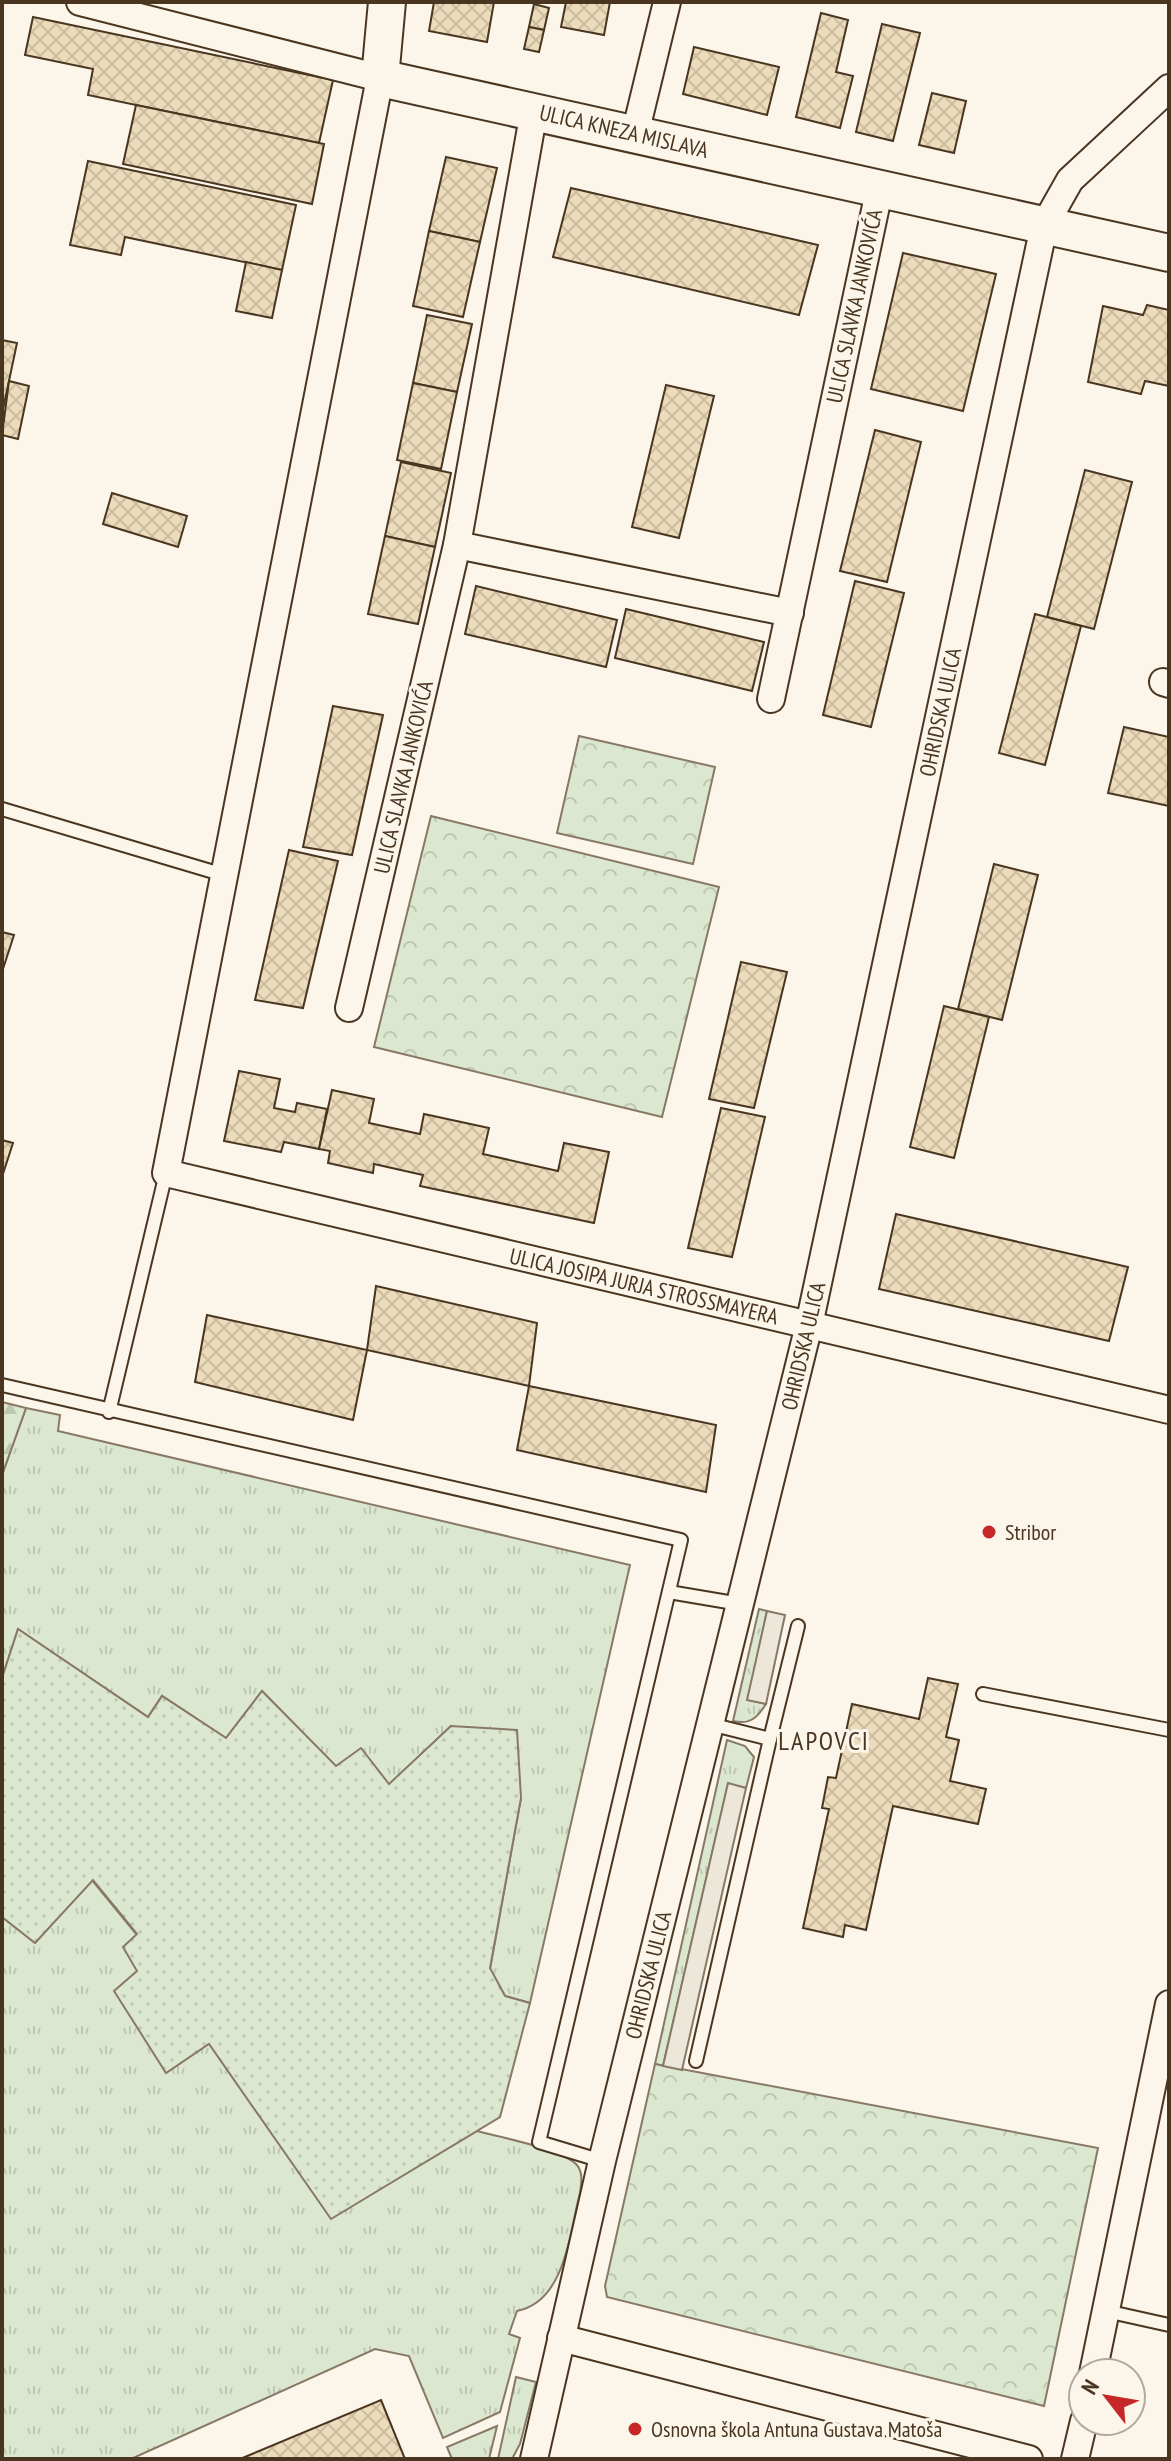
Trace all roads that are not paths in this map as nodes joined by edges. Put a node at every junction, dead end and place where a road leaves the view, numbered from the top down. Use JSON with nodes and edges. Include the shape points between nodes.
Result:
{"nodes":[{"id":1,"x":80,"y":2,"type":"edge"},
{"id":2,"x":387,"y":2,"type":"edge"},
{"id":3,"x":667,"y":2,"type":"edge"},
{"id":4,"x":136,"y":8,"type":"edge"},
{"id":5,"x":380,"y":78,"type":"junction"},
{"id":6,"x":1169,"y":88,"type":"edge"},
{"id":7,"x":534,"y":111,"type":"junction"},
{"id":8,"x":635,"y":134,"type":"junction"},
{"id":9,"x":880,"y":187,"type":"junction"},
{"id":10,"x":1044,"y":226,"type":"junction"},
{"id":11,"x":1169,"y":253,"type":"edge"},
{"id":12,"x":457,"y":545,"type":"junction"},
{"id":13,"x":790,"y":613,"type":"junction"},
{"id":14,"x":771,"y":699,"type":"dead end"},
{"id":15,"x":2,"y":809,"type":"edge"},
{"id":16,"x":224,"y":875,"type":"junction"},
{"id":17,"x":349,"y":1008,"type":"dead end"},
{"id":18,"x":166,"y":1173,"type":"junction"},
{"id":19,"x":809,"y":1325,"type":"junction"},
{"id":20,"x":2,"y":1385,"type":"edge"},
{"id":21,"x":1169,"y":1410,"type":"edge"},
{"id":22,"x":109,"y":1412,"type":"junction"},
{"id":23,"x":669,"y":1592,"type":"junction"},
{"id":24,"x":740,"y":1604,"type":"junction"},
{"id":25,"x":798,"y":1626,"type":"dead end"},
{"id":26,"x":983,"y":1694,"type":"dead end"},
{"id":27,"x":710,"y":1724,"type":"junction"},
{"id":28,"x":1169,"y":1730,"type":"edge"},
{"id":29,"x":770,"y":1739,"type":"junction"},
{"id":30,"x":1169,"y":2004,"type":"edge"},
{"id":31,"x":696,"y":2061,"type":"dead end"},
{"id":32,"x":602,"y":2161,"type":"junction"},
{"id":33,"x":1106,"y":2311,"type":"junction"},
{"id":34,"x":1169,"y":2325,"type":"edge"},
{"id":35,"x":561,"y":2338,"type":"junction"},
{"id":36,"x":1096,"y":2357,"type":"edge"},
{"id":37,"x":1080,"y":2437,"type":"edge"},
{"id":38,"x":534,"y":2459,"type":"edge"},
{"id":39,"x":1029,"y":2459,"type":"edge"},
{"id":40,"x":1075,"y":2459,"type":"edge"}],
"edges":[{"from":1,"to":4,"type":"street","name":"ULICA KNEZA MISLAVA"},
{"from":2,"to":5,"type":"main road"},
{"from":3,"to":8,"type":"street"},
{"from":4,"to":5,"type":"street","name":"ULICA KNEZA MISLAVA"},
{"from":5,"to":7,"type":"main road","name":"ULICA KNEZA MISLAVA"},
{"from":5,"to":16,"type":"street"},
{"from":6,"to":10,"type":"street","name":"OHRIDSKA ULICA","via":[[1070,180]]},
{"from":7,"to":8,"type":"main road","name":"ULICA KNEZA MISLAVA"},
{"from":7,"to":12,"type":"street","name":"ULICA SLAVKA JANKOVIĆA"},
{"from":8,"to":9,"type":"main road","name":"ULICA KNEZA MISLAVA"},
{"from":9,"to":10,"type":"main road","name":"ULICA KNEZA MISLAVA"},
{"from":9,"to":13,"type":"street","name":"ULICA SLAVKA JANKOVIĆA"},
{"from":10,"to":11,"type":"main road","name":"ULICA KNEZA MISLAVA"},
{"from":10,"to":19,"type":"street","name":"OHRIDSKA ULICA"},
{"from":12,"to":13,"type":"street"},
{"from":12,"to":17,"type":"street","name":"ULICA SLAVKA JANKOVIĆA"},
{"from":13,"to":14,"type":"street","name":"ULICA SLAVKA JANKOVIĆA"},
{"from":15,"to":16,"type":"lane"},
{"from":16,"to":18,"type":"street"},
{"from":18,"to":19,"type":"street","name":"ULICA JOSIPA JURJA STROSSMAYERA"},
{"from":18,"to":22,"type":"lane"},
{"from":19,"to":21,"type":"street","name":"ULICA JOSIPA JURJA STROSSMAYERA"},
{"from":19,"to":24,"type":"street","name":"OHRIDSKA ULICA"},
{"from":20,"to":22,"type":"lane"},
{"from":22,"to":23,"type":"lane","via":[[681,1540]]},
{"from":23,"to":24,"type":"lane"},
{"from":23,"to":32,"type":"lane","via":[[539,2142]]},
{"from":24,"to":27,"type":"street","name":"OHRIDSKA ULICA"},
{"from":25,"to":29,"type":"lane"},
{"from":26,"to":28,"type":"lane"},
{"from":27,"to":29,"type":"lane"},
{"from":27,"to":32,"type":"street","name":"OHRIDSKA ULICA"},
{"from":29,"to":31,"type":"lane"},
{"from":30,"to":33,"type":"street"},
{"from":32,"to":35,"type":"street","name":"OHRIDSKA ULICA"},
{"from":33,"to":34,"type":"lane"},
{"from":33,"to":36,"type":"street"},
{"from":35,"to":38,"type":"street","name":"OHRIDSKA ULICA"},
{"from":35,"to":39,"type":"street"},
{"from":37,"to":40,"type":"street"}]}
